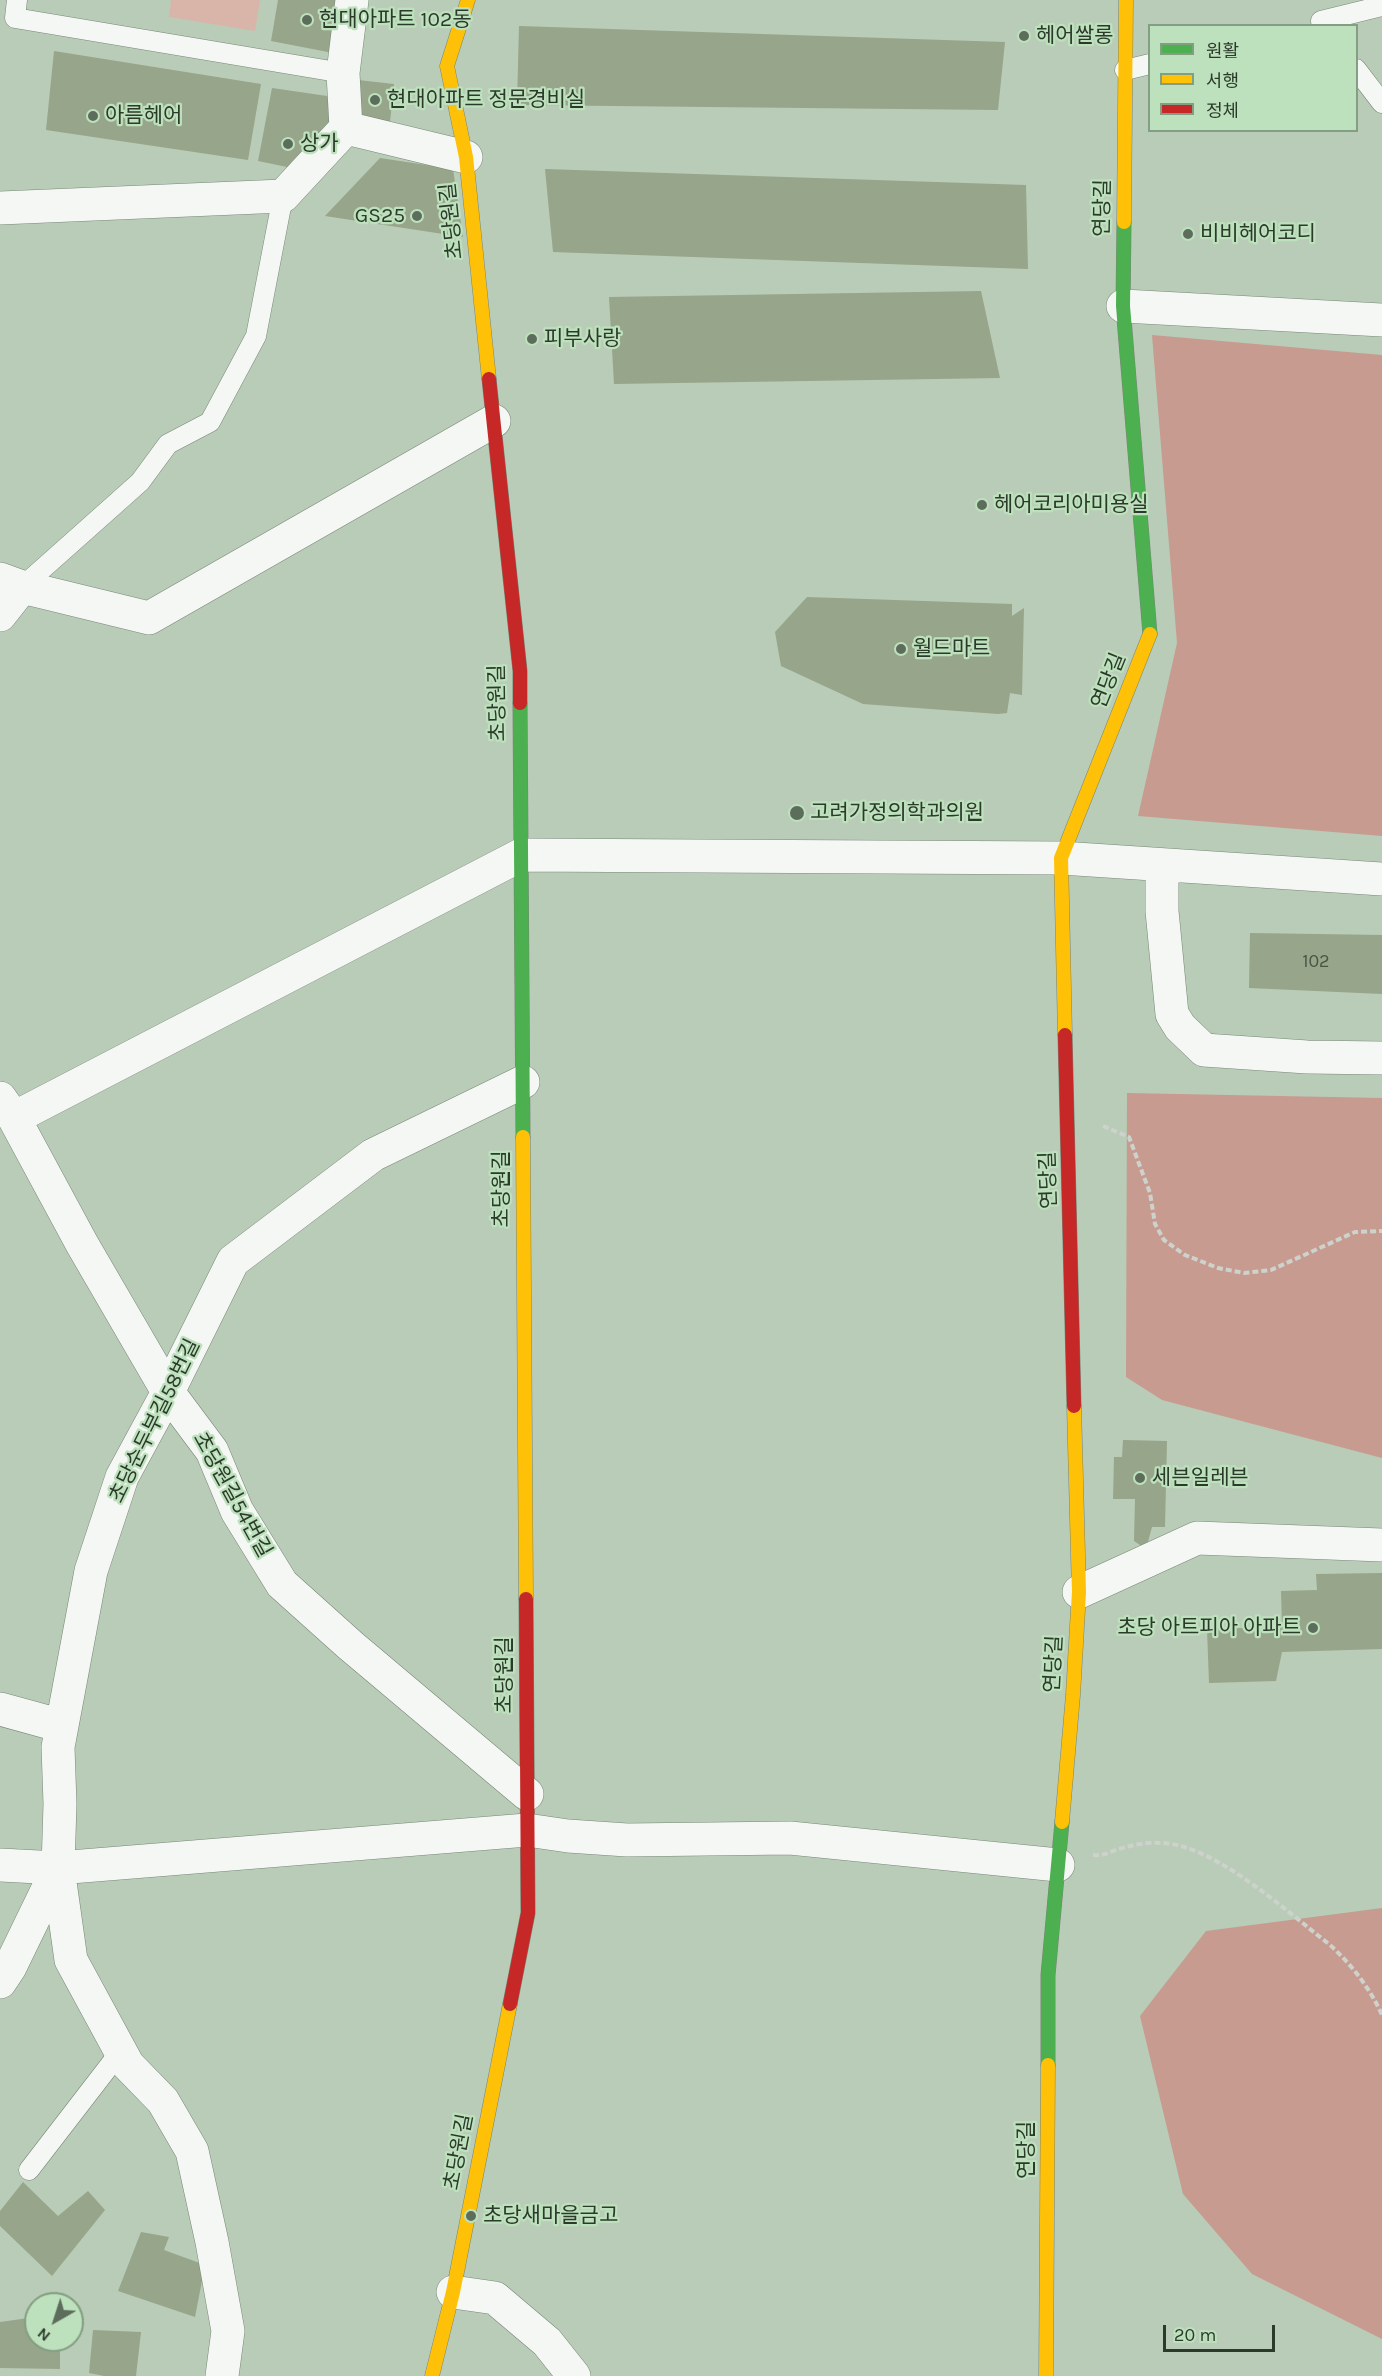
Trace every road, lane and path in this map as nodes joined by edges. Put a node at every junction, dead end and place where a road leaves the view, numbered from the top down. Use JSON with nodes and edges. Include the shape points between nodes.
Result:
{"nodes":[{"id":1,"x":16,"y":0,"type":"edge"},
{"id":2,"x":352,"y":0,"type":"edge"},
{"id":3,"x":468,"y":0,"type":"edge"},
{"id":4,"x":1126,"y":0,"type":"edge"},
{"id":5,"x":1382,"y":6,"type":"edge"},
{"id":6,"x":1316,"y":24,"type":"edge"},
{"id":7,"x":1148,"y":64,"type":"edge"},
{"id":8,"x":1125,"y":70,"type":"junction"},
{"id":9,"x":1358,"y":72,"type":"edge"},
{"id":10,"x":343,"y":73,"type":"junction"},
{"id":11,"x":1382,"y":103,"type":"edge"},
{"id":12,"x":346,"y":128,"type":"junction"},
{"id":13,"x":466,"y":157,"type":"junction"},
{"id":14,"x":283,"y":196,"type":"junction"},
{"id":15,"x":0,"y":208,"type":"edge"},
{"id":16,"x":1123,"y":306,"type":"junction"},
{"id":17,"x":1382,"y":320,"type":"edge"},
{"id":18,"x":494,"y":421,"type":"junction"},
{"id":19,"x":11,"y":583,"type":"edge"},
{"id":20,"x":0,"y":615,"type":"edge"},
{"id":21,"x":521,"y":855,"type":"junction"},
{"id":22,"x":1061,"y":858,"type":"junction"},
{"id":23,"x":1162,"y":865,"type":"junction"},
{"id":24,"x":1382,"y":879,"type":"edge"},
{"id":25,"x":1382,"y":1058,"type":"edge"},
{"id":26,"x":523,"y":1082,"type":"junction"},
{"id":27,"x":7,"y":1108,"type":"edge"},
{"id":28,"x":1067,"y":1112,"type":"junction"},
{"id":29,"x":1382,"y":1231,"type":"edge"},
{"id":30,"x":168,"y":1392,"type":"junction"},
{"id":31,"x":1382,"y":1545,"type":"edge"},
{"id":32,"x":1078,"y":1592,"type":"junction"},
{"id":33,"x":0,"y":1709,"type":"edge"},
{"id":34,"x":62,"y":1726,"type":"junction"},
{"id":35,"x":527,"y":1794,"type":"junction"},
{"id":36,"x":527,"y":1830,"type":"junction"},
{"id":37,"x":1059,"y":1858,"type":"junction"},
{"id":38,"x":0,"y":1865,"type":"edge"},
{"id":39,"x":58,"y":1868,"type":"junction"},
{"id":40,"x":0,"y":1982,"type":"edge"},
{"id":41,"x":1382,"y":2015,"type":"edge"},
{"id":42,"x":120,"y":2052,"type":"junction"},
{"id":43,"x":29,"y":2170,"type":"dead end"},
{"id":44,"x":453,"y":2292,"type":"junction"},
{"id":45,"x":222,"y":2376,"type":"edge"},
{"id":46,"x":432,"y":2376,"type":"edge"},
{"id":47,"x":574,"y":2376,"type":"edge"},
{"id":48,"x":1046,"y":2376,"type":"edge"}],
"edges":[{"from":1,"to":10,"type":"lane","via":[[15,18]]},
{"from":2,"to":10,"type":"street"},
{"from":3,"to":13,"type":"street","name":"초당원길","via":[[447,66]]},
{"from":4,"to":8,"type":"street","name":"연당길"},
{"from":5,"to":6,"type":"lane"},
{"from":7,"to":8,"type":"lane"},
{"from":8,"to":16,"type":"street","name":"연당길"},
{"from":9,"to":11,"type":"lane"},
{"from":10,"to":12,"type":"street"},
{"from":12,"to":13,"type":"street"},
{"from":12,"to":14,"type":"street"},
{"from":13,"to":18,"type":"street","name":"초당원길"},
{"from":14,"to":15,"type":"street"},
{"from":14,"to":19,"type":"lane","via":[[256,336],[210,422],[168,444],[140,482]]},
{"from":16,"to":17,"type":"street"},
{"from":16,"to":22,"type":"street","name":"연당길","via":[[1149,636]]},
{"from":18,"to":19,"type":"street","via":[[149,618]]},
{"from":18,"to":21,"type":"street","name":"초당원길","via":[[520,671]]},
{"from":19,"to":20,"type":"street"},
{"from":21,"to":22,"type":"street"},
{"from":21,"to":26,"type":"street","name":"초당원길"},
{"from":21,"to":27,"type":"street"},
{"from":22,"to":23,"type":"street"},
{"from":22,"to":28,"type":"street","name":"연당길"},
{"from":23,"to":24,"type":"street"},
{"from":23,"to":25,"type":"street","via":[[1162,911],[1173,1014],[1180,1028],[1204,1050]]},
{"from":26,"to":30,"type":"street","name":"초당순두부길58번길","via":[[373,1155],[233,1261]]},
{"from":26,"to":35,"type":"street","name":"초당원길"},
{"from":27,"to":30,"type":"street","name":"초당원길54번길"},
{"from":28,"to":29,"type":"path","via":[[1129,1137],[1150,1193],[1155,1224],[1164,1240],[1185,1255],[1218,1268],[1244,1273],[1271,1270],[1355,1232]]},
{"from":28,"to":32,"type":"street","name":"연당길"},
{"from":30,"to":34,"type":"street","name":"초당순두부길58번길","via":[[122,1477],[91,1571]]},
{"from":30,"to":35,"type":"street","name":"초당원길54번길","via":[[212,1451],[237,1511],[282,1584]]},
{"from":31,"to":32,"type":"street","via":[[1197,1538]]},
{"from":32,"to":37,"type":"street","name":"연당길"},
{"from":33,"to":34,"type":"street"},
{"from":34,"to":39,"type":"street","name":"초당순두부길58번길","via":[[58,1747]]},
{"from":35,"to":36,"type":"street","name":"초당원길"},
{"from":36,"to":37,"type":"street","via":[[627,1840],[790,1838]]},
{"from":36,"to":39,"type":"street"},
{"from":36,"to":44,"type":"street","name":"초당원길","via":[[528,1913]]},
{"from":37,"to":41,"type":"path","via":[[1102,1856],[1136,1844],[1162,1842],[1211,1857],[1346,1959]]},
{"from":37,"to":48,"type":"street","name":"연당길","via":[[1048,1975]]},
{"from":38,"to":39,"type":"street"},
{"from":39,"to":40,"type":"street","name":"초당순두부길58번길"},
{"from":39,"to":42,"type":"street","via":[[71,1960]]},
{"from":42,"to":43,"type":"lane"},
{"from":42,"to":45,"type":"street","via":[[163,2101],[192,2151],[228,2331]]},
{"from":44,"to":46,"type":"street","name":"초당원길"},
{"from":44,"to":47,"type":"street","via":[[495,2298],[547,2342]]}]}
